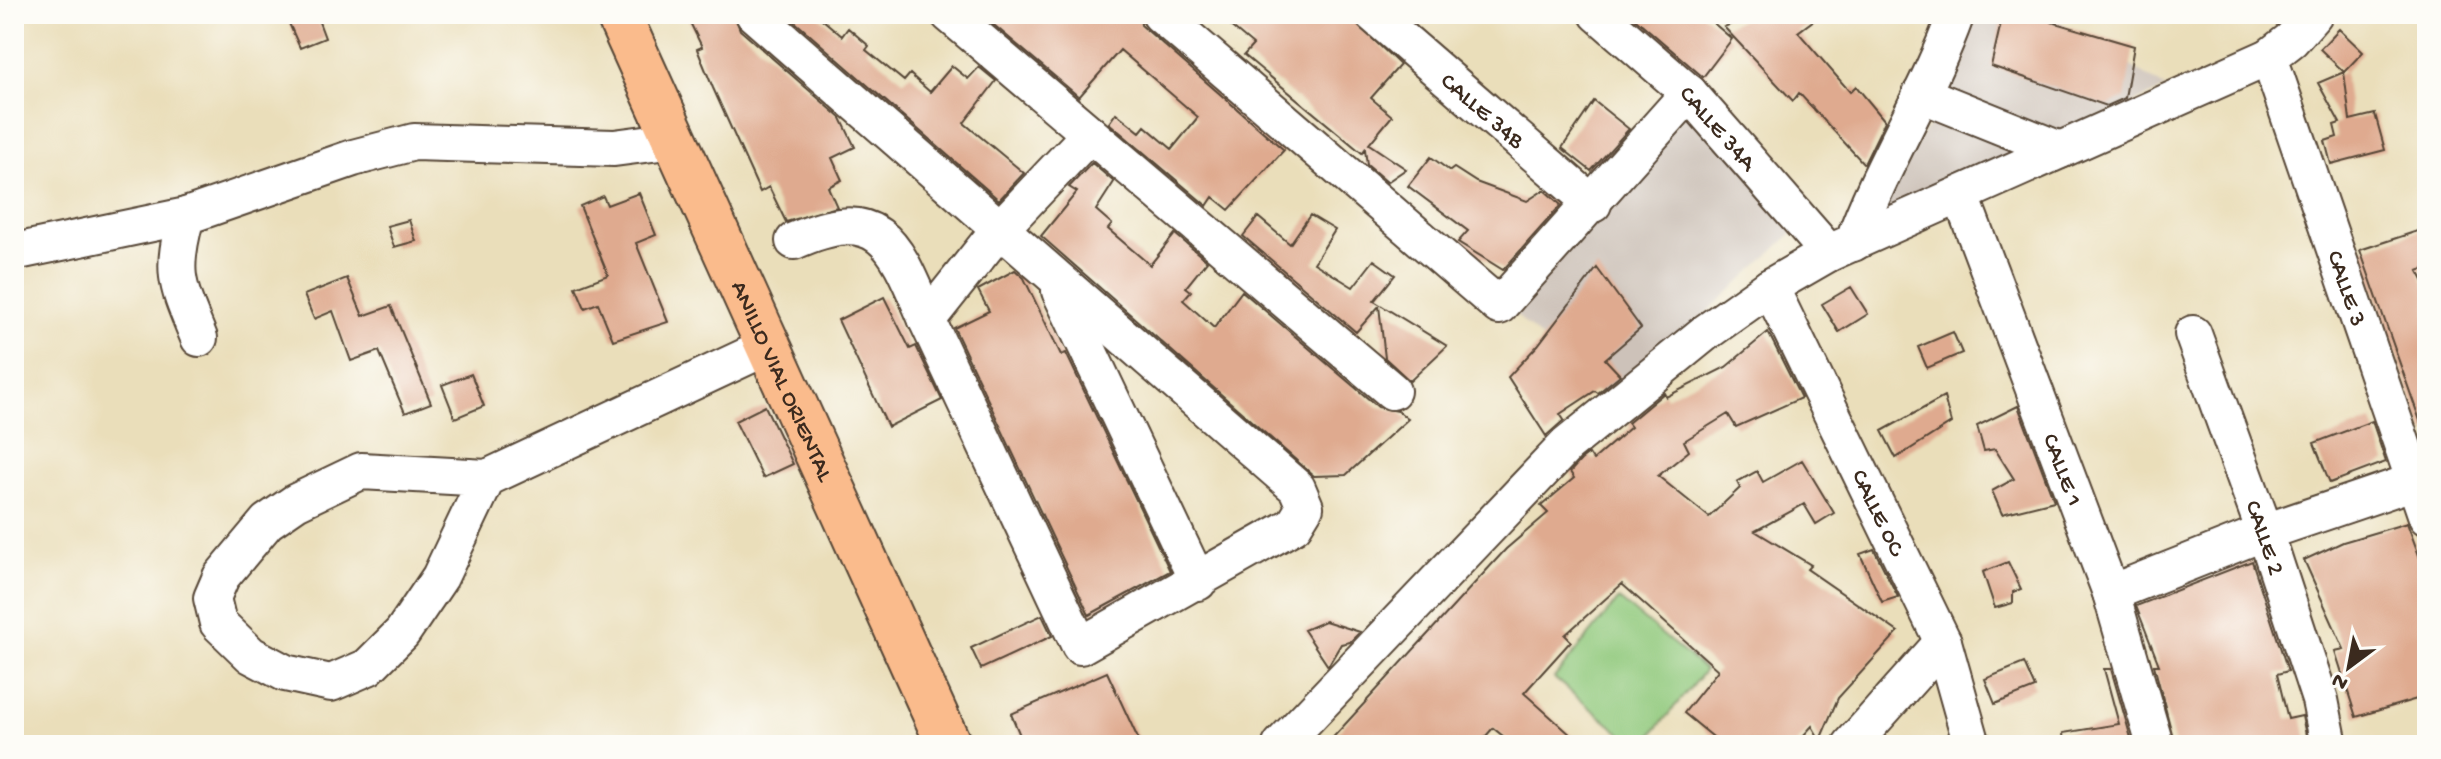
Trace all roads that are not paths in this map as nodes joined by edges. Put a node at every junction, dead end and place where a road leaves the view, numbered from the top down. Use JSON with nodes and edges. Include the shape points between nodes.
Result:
{"nodes":[{"id":1,"x":618,"y":14,"type":"edge"},
{"id":2,"x":754,"y":14,"type":"edge"},
{"id":3,"x":949,"y":14,"type":"edge"},
{"id":4,"x":1160,"y":14,"type":"edge"},
{"id":5,"x":1373,"y":14,"type":"edge"},
{"id":6,"x":1598,"y":14,"type":"edge"},
{"id":7,"x":1956,"y":14,"type":"edge"},
{"id":8,"x":2311,"y":15,"type":"edge"},
{"id":9,"x":2269,"y":57,"type":"junction"},
{"id":10,"x":1689,"y":93,"type":"junction"},
{"id":11,"x":1921,"y":94,"type":"junction"},
{"id":12,"x":1090,"y":134,"type":"junction"},
{"id":13,"x":675,"y":140,"type":"junction"},
{"id":14,"x":2060,"y":150,"type":"junction"},
{"id":15,"x":1961,"y":196,"type":"junction"},
{"id":16,"x":1593,"y":204,"type":"junction"},
{"id":17,"x":186,"y":216,"type":"junction"},
{"id":18,"x":998,"y":231,"type":"junction"},
{"id":19,"x":794,"y":241,"type":"dead end"},
{"id":20,"x":1841,"y":248,"type":"junction"},
{"id":21,"x":14,"y":252,"type":"edge"},
{"id":22,"x":1055,"y":280,"type":"junction"},
{"id":23,"x":1770,"y":287,"type":"junction"},
{"id":24,"x":927,"y":320,"type":"junction"},
{"id":25,"x":2193,"y":334,"type":"dead end"},
{"id":26,"x":199,"y":338,"type":"dead end"},
{"id":27,"x":769,"y":346,"type":"junction"},
{"id":28,"x":1392,"y":391,"type":"dead end"},
{"id":29,"x":487,"y":478,"type":"junction"},
{"id":30,"x":2421,"y":479,"type":"edge"},
{"id":31,"x":2427,"y":517,"type":"edge"},
{"id":32,"x":2265,"y":532,"type":"junction"},
{"id":33,"x":1198,"y":582,"type":"junction"},
{"id":34,"x":2111,"y":593,"type":"junction"},
{"id":35,"x":1943,"y":642,"type":"junction"},
{"id":36,"x":949,"y":745,"type":"edge"},
{"id":37,"x":1281,"y":745,"type":"edge"},
{"id":38,"x":1851,"y":745,"type":"edge"},
{"id":39,"x":1972,"y":745,"type":"edge"},
{"id":40,"x":2155,"y":745,"type":"edge"},
{"id":41,"x":2329,"y":745,"type":"edge"}],
"edges":[{"from":1,"to":13,"type":"highway","name":"ANILLO VIAL ORIENTAL"},
{"from":2,"to":18,"type":"street"},
{"from":3,"to":12,"type":"street"},
{"from":4,"to":16,"type":"street","via":[[1499,306]]},
{"from":5,"to":16,"type":"street","name":"CALLE 34B"},
{"from":6,"to":10,"type":"street","name":"CALLE 34A"},
{"from":7,"to":11,"type":"street"},
{"from":8,"to":9,"type":"street"},
{"from":9,"to":14,"type":"street"},
{"from":9,"to":30,"type":"street","name":"CALLE 3"},
{"from":10,"to":16,"type":"street"},
{"from":10,"to":20,"type":"street","name":"CALLE 34A"},
{"from":11,"to":14,"type":"street"},
{"from":11,"to":20,"type":"street"},
{"from":12,"to":18,"type":"street"},
{"from":12,"to":28,"type":"street"},
{"from":13,"to":17,"type":"street","via":[[614,148],[414,142]]},
{"from":13,"to":27,"type":"highway","name":"ANILLO VIAL ORIENTAL"},
{"from":14,"to":15,"type":"street"},
{"from":15,"to":20,"type":"street"},
{"from":15,"to":34,"type":"street","name":"CALLE 1"},
{"from":17,"to":21,"type":"street"},
{"from":17,"to":26,"type":"street","via":[[175,253],[176,281]]},
{"from":18,"to":22,"type":"street"},
{"from":18,"to":24,"type":"street"},
{"from":19,"to":24,"type":"street","via":[[825,227],[852,224],[877,234],[898,253]]},
{"from":20,"to":23,"type":"street"},
{"from":22,"to":33,"type":"street"},
{"from":22,"to":33,"type":"street","via":[[1297,488],[1305,507],[1294,525]]},
{"from":23,"to":35,"type":"street","name":"CALLE 0C"},
{"from":23,"to":37,"type":"street","via":[[1567,445]]},
{"from":24,"to":33,"type":"street","via":[[1080,646]]},
{"from":25,"to":32,"type":"street","name":"CALLE 2"},
{"from":27,"to":29,"type":"street"},
{"from":27,"to":36,"type":"highway","name":"ANILLO VIAL ORIENTAL"},
{"from":29,"to":29,"type":"street","via":[[440,577],[402,633],[368,667],[331,683],[285,673],[251,655],[218,623],[212,598],[221,577],[267,522],[296,502],[361,471]]},
{"from":30,"to":31,"type":"street","name":"CALLE 3"},
{"from":30,"to":32,"type":"street"},
{"from":32,"to":34,"type":"street"},
{"from":32,"to":41,"type":"street","name":"CALLE 2","via":[[2320,700]]},
{"from":34,"to":40,"type":"street","name":"CALLE 1"},
{"from":35,"to":38,"type":"street"},
{"from":35,"to":39,"type":"street","name":"CALLE 0C"}]}
